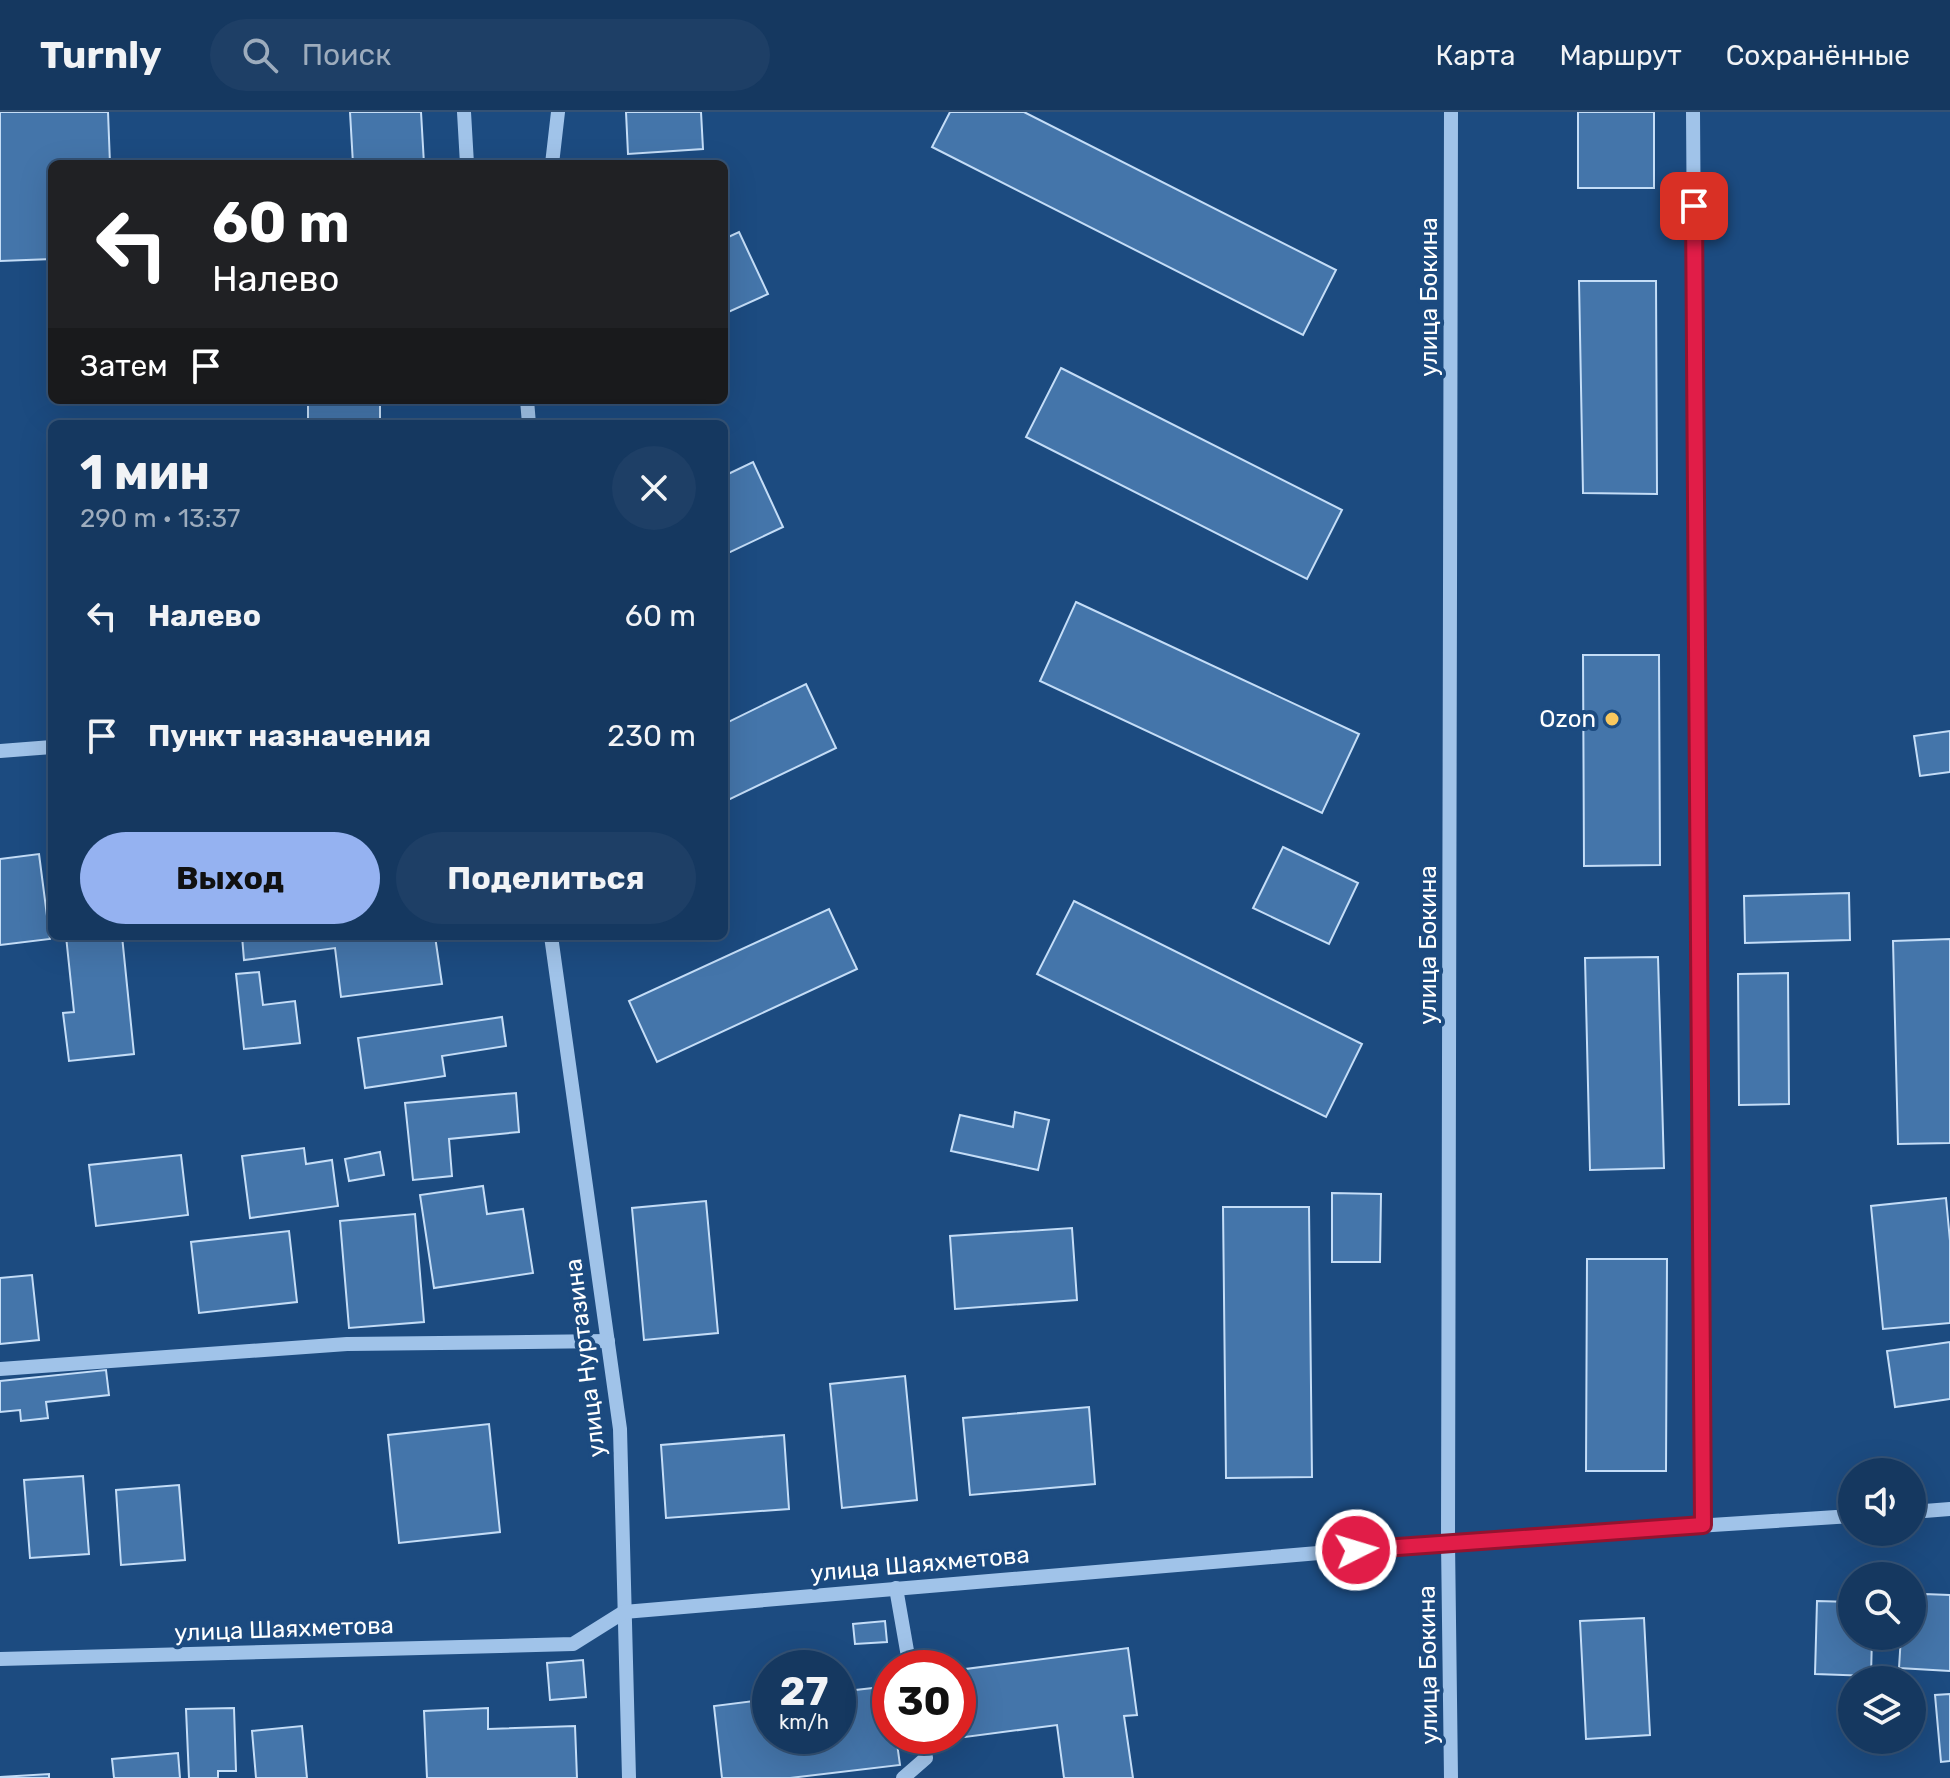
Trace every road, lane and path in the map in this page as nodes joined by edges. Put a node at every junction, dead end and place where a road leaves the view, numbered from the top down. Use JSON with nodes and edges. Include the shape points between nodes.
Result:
{"nodes":[{"id":1,"x":464,"y":112,"type":"edge"},
{"id":2,"x":558,"y":112,"type":"edge"},
{"id":3,"x":1451,"y":112,"type":"edge"},
{"id":4,"x":1693,"y":112,"type":"edge"},
{"id":5,"x":467,"y":160,"type":"edge"},
{"id":6,"x":552,"y":160,"type":"edge"},
{"id":7,"x":48,"y":747,"type":"edge"},
{"id":8,"x":0,"y":751,"type":"edge"},
{"id":9,"x":552,"y":940,"type":"edge"},
{"id":10,"x":608,"y":1341,"type":"junction"},
{"id":11,"x":0,"y":1369,"type":"edge"},
{"id":12,"x":1950,"y":1509,"type":"edge"},
{"id":13,"x":1926,"y":1511,"type":"edge"},
{"id":14,"x":1838,"y":1517,"type":"edge"},
{"id":15,"x":1703,"y":1525,"type":"junction"},
{"id":16,"x":1448,"y":1542,"type":"junction"},
{"id":17,"x":896,"y":1588,"type":"junction"},
{"id":18,"x":624,"y":1612,"type":"junction"},
{"id":19,"x":907,"y":1650,"type":"edge"},
{"id":20,"x":0,"y":1659,"type":"edge"},
{"id":21,"x":925,"y":1754,"type":"edge"},
{"id":22,"x":629,"y":1778,"type":"edge"},
{"id":23,"x":903,"y":1778,"type":"edge"},
{"id":24,"x":1451,"y":1778,"type":"edge"}],
"edges":[{"from":1,"to":5,"type":"street"},
{"from":2,"to":6,"type":"street"},
{"from":3,"to":16,"type":"street","name":"улица Бокина"},
{"from":4,"to":15,"type":"street"},
{"from":7,"to":8,"type":"street"},
{"from":9,"to":10,"type":"street","name":"улица Нуртазина"},
{"from":10,"to":11,"type":"street","via":[[347,1344]]},
{"from":10,"to":18,"type":"street","name":"улица Нуртазина","via":[[620,1429]]},
{"from":12,"to":13,"type":"street"},
{"from":14,"to":15,"type":"street","name":"улица Шаяхметова"},
{"from":15,"to":16,"type":"street","name":"улица Шаяхметова"},
{"from":16,"to":17,"type":"street","name":"улица Шаяхметова"},
{"from":16,"to":24,"type":"street","name":"улица Бокина"},
{"from":17,"to":18,"type":"street","name":"улица Шаяхметова"},
{"from":17,"to":19,"type":"street"},
{"from":18,"to":20,"type":"street","name":"улица Шаяхметова","via":[[573,1644]]},
{"from":18,"to":22,"type":"street","name":"улица Нуртазина"},
{"from":21,"to":23,"type":"street"}]}
